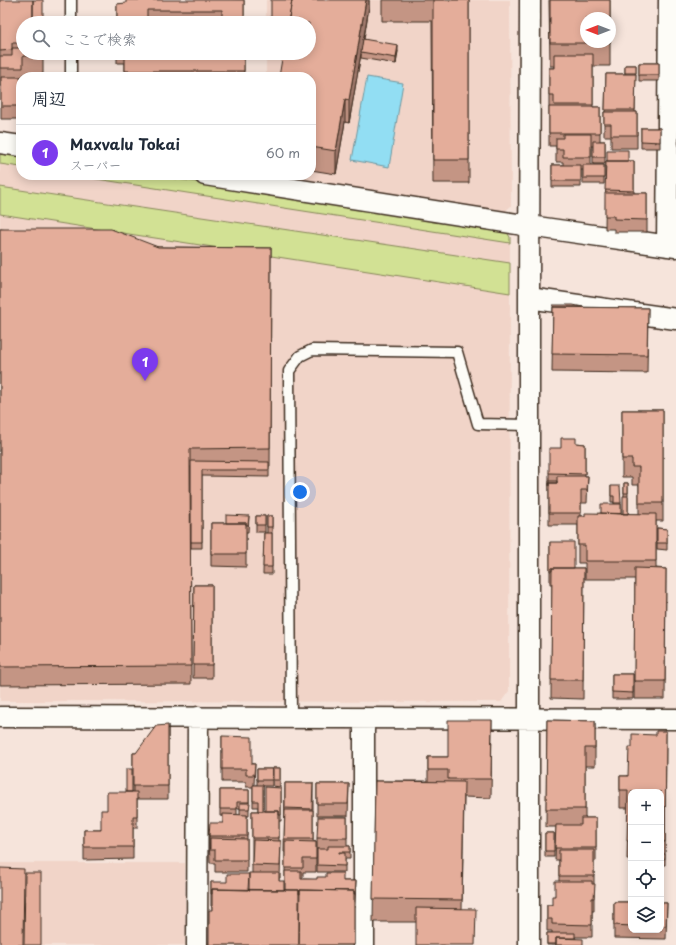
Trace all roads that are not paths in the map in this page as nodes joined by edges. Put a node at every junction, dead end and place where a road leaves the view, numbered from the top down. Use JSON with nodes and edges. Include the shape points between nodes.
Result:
{"nodes":[{"id":1,"x":71,"y":0,"type":"edge"},
{"id":2,"x":530,"y":0,"type":"edge"},
{"id":3,"x":669,"y":0,"type":"edge"},
{"id":4,"x":71,"y":16,"type":"edge"},
{"id":5,"x":71,"y":60,"type":"edge"},
{"id":6,"x":71,"y":72,"type":"edge"},
{"id":7,"x":0,"y":143,"type":"edge"},
{"id":8,"x":16,"y":145,"type":"edge"},
{"id":9,"x":237,"y":180,"type":"edge"},
{"id":10,"x":530,"y":226,"type":"junction"},
{"id":11,"x":672,"y":247,"type":"edge"},
{"id":12,"x":529,"y":298,"type":"junction"},
{"id":13,"x":676,"y":319,"type":"edge"},
{"id":14,"x":529,"y":425,"type":"junction"},
{"id":15,"x":0,"y":717,"type":"edge"},
{"id":16,"x":198,"y":717,"type":"junction"},
{"id":17,"x":291,"y":717,"type":"junction"},
{"id":18,"x":364,"y":718,"type":"junction"},
{"id":19,"x":529,"y":718,"type":"junction"},
{"id":20,"x":676,"y":719,"type":"edge"},
{"id":21,"x":197,"y":945,"type":"edge"},
{"id":22,"x":364,"y":945,"type":"edge"},
{"id":23,"x":529,"y":945,"type":"edge"}],
"edges":[{"from":1,"to":4,"type":"lane"},
{"from":2,"to":10,"type":"street"},
{"from":3,"to":11,"type":"street"},
{"from":5,"to":6,"type":"lane"},
{"from":7,"to":8,"type":"street"},
{"from":9,"to":10,"type":"street"},
{"from":10,"to":11,"type":"street"},
{"from":10,"to":12,"type":"street"},
{"from":12,"to":13,"type":"street"},
{"from":12,"to":14,"type":"street"},
{"from":14,"to":17,"type":"lane","via":[[478,424],[457,352],[312,350],[300,356],[289,371]]},
{"from":14,"to":19,"type":"street"},
{"from":15,"to":16,"type":"street"},
{"from":16,"to":17,"type":"street"},
{"from":16,"to":21,"type":"street"},
{"from":17,"to":18,"type":"street"},
{"from":18,"to":19,"type":"street"},
{"from":18,"to":22,"type":"street"},
{"from":19,"to":20,"type":"street"},
{"from":19,"to":23,"type":"street"}]}
